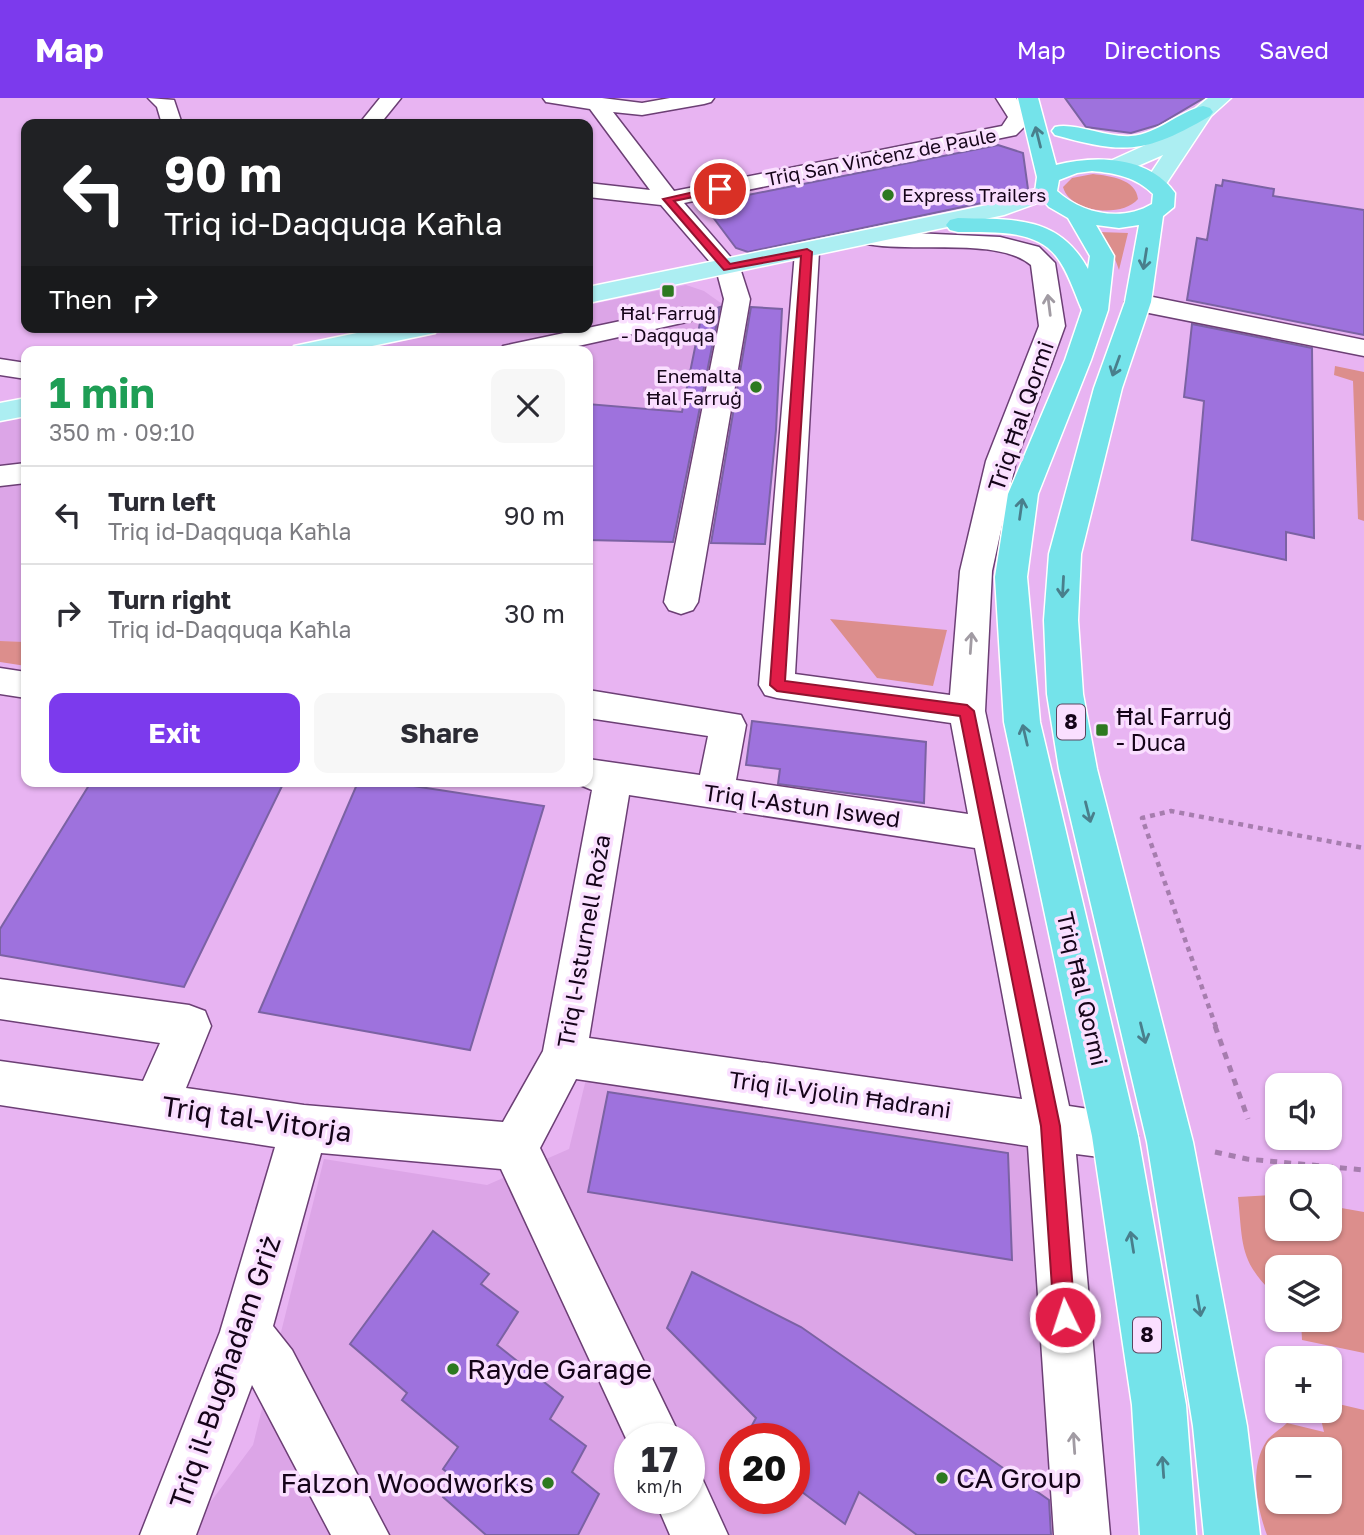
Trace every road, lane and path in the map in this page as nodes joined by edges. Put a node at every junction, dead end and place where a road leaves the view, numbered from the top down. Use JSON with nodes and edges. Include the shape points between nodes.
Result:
{"nodes":[{"id":1,"x":158,"y":98,"type":"edge"},
{"id":2,"x":391,"y":98,"type":"edge"},
{"id":3,"x":552,"y":98,"type":"edge"},
{"id":4,"x":704,"y":98,"type":"edge"},
{"id":5,"x":1006,"y":98,"type":"edge"},
{"id":6,"x":1030,"y":98,"type":"edge"},
{"id":7,"x":1221,"y":98,"type":"edge"},
{"id":8,"x":596,"y":103,"type":"junction"},
{"id":9,"x":1203,"y":112,"type":"junction"},
{"id":10,"x":171,"y":119,"type":"edge"},
{"id":11,"x":373,"y":119,"type":"edge"},
{"id":12,"x":1062,"y":131,"type":"junction"},
{"id":13,"x":1188,"y":132,"type":"junction"},
{"id":14,"x":1105,"y":166,"type":"junction"},
{"id":15,"x":1156,"y":182,"type":"junction"},
{"id":16,"x":1047,"y":185,"type":"junction"},
{"id":17,"x":593,"y":191,"type":"edge"},
{"id":18,"x":668,"y":199,"type":"junction"},
{"id":19,"x":1072,"y":212,"type":"junction"},
{"id":20,"x":1152,"y":215,"type":"junction"},
{"id":21,"x":958,"y":225,"type":"junction"},
{"id":22,"x":870,"y":239,"type":"junction"},
{"id":23,"x":807,"y":252,"type":"junction"},
{"id":24,"x":728,"y":268,"type":"junction"},
{"id":25,"x":593,"y":294,"type":"edge"},
{"id":26,"x":1138,"y":302,"type":"junction"},
{"id":27,"x":1096,"y":310,"type":"junction"},
{"id":28,"x":682,"y":316,"type":"dead end"},
{"id":29,"x":396,"y":333,"type":"edge"},
{"id":30,"x":333,"y":346,"type":"edge"},
{"id":31,"x":544,"y":346,"type":"edge"},
{"id":32,"x":1364,"y":348,"type":"edge"},
{"id":33,"x":0,"y":352,"type":"edge"},
{"id":34,"x":21,"y":354,"type":"edge"},
{"id":35,"x":0,"y":367,"type":"edge"},
{"id":36,"x":21,"y":370,"type":"edge"},
{"id":37,"x":21,"y":408,"type":"edge"},
{"id":38,"x":0,"y":412,"type":"edge"},
{"id":39,"x":21,"y":474,"type":"edge"},
{"id":40,"x":0,"y":476,"type":"edge"},
{"id":41,"x":681,"y":602,"type":"dead end"},
{"id":42,"x":0,"y":681,"type":"edge"},
{"id":43,"x":21,"y":684,"type":"edge"},
{"id":44,"x":593,"y":706,"type":"edge"},
{"id":45,"x":967,"y":711,"type":"junction"},
{"id":46,"x":600,"y":776,"type":"edge"},
{"id":47,"x":715,"y":793,"type":"junction"},
{"id":48,"x":990,"y":834,"type":"junction"},
{"id":49,"x":1364,"y":848,"type":"edge"},
{"id":50,"x":0,"y":999,"type":"edge"},
{"id":51,"x":564,"y":1056,"type":"junction"},
{"id":52,"x":0,"y":1083,"type":"edge"},
{"id":53,"x":156,"y":1106,"type":"junction"},
{"id":54,"x":1248,"y":1119,"type":"dead end"},
{"id":55,"x":1051,"y":1126,"type":"junction"},
{"id":56,"x":304,"y":1128,"type":"junction"},
{"id":57,"x":1115,"y":1136,"type":"junction"},
{"id":58,"x":1170,"y":1142,"type":"junction"},
{"id":59,"x":515,"y":1147,"type":"junction"},
{"id":60,"x":1364,"y":1170,"type":"edge"},
{"id":61,"x":246,"y":1332,"type":"junction"},
{"id":62,"x":647,"y":1423,"type":"edge"},
{"id":63,"x":690,"y":1514,"type":"edge"},
{"id":64,"x":168,"y":1535,"type":"edge"},
{"id":65,"x":361,"y":1535,"type":"edge"},
{"id":66,"x":700,"y":1535,"type":"edge"},
{"id":67,"x":1082,"y":1535,"type":"edge"},
{"id":68,"x":1168,"y":1535,"type":"edge"},
{"id":69,"x":1231,"y":1535,"type":"edge"}],
"edges":[{"from":1,"to":10,"type":"street","via":[[167,104]]},
{"from":2,"to":11,"type":"street"},
{"from":3,"to":8,"type":"street"},
{"from":4,"to":8,"type":"street","via":[[642,109]]},
{"from":5,"to":18,"type":"street","name":"Triq San Vinċenz de Paule","via":[[1018,117],[1009,131]]},
{"from":6,"to":12,"type":"highway"},
{"from":16,"to":6,"type":"highway","one_way":true},
{"from":7,"to":9,"type":"main road"},
{"from":8,"to":18,"type":"street"},
{"from":9,"to":12,"type":"highway","via":[[1139,144],[1099,142]]},
{"from":9,"to":13,"type":"main road"},
{"from":12,"to":14,"type":"highway"},
{"from":13,"to":14,"type":"main road","via":[[1162,148]]},
{"from":13,"to":15,"type":"main road"},
{"from":14,"to":15,"type":"highway"},
{"from":14,"to":16,"type":"highway","via":[[1066,167]]},
{"from":15,"to":20,"type":"highway","number":"8","via":[[1164,193],[1163,207]]},
{"from":16,"to":19,"type":"highway","number":"8"},
{"from":16,"to":22,"type":"main road","via":[[1004,208]]},
{"from":17,"to":18,"type":"street","name":"Triq San Vinċenz de Paule"},
{"from":18,"to":24,"type":"street"},
{"from":19,"to":20,"type":"highway","via":[[1100,219]]},
{"from":19,"to":21,"type":"main road"},
{"from":19,"to":27,"type":"highway","name":"Triq Ħal Qormi","number":"8","via":[[1102,256]]},
{"from":20,"to":26,"type":"highway","name":"Triq Ħal Qormi","number":"8","one_way":true},
{"from":21,"to":22,"type":"main road"},
{"from":21,"to":27,"type":"highway","via":[[1017,229],[1047,237],[1065,251]]},
{"from":22,"to":23,"type":"main road"},
{"from":45,"to":22,"type":"street","name":"Triq Ħal Qormi","one_way":true,"via":[[976,571],[1001,461],[1052,326],[1043,263],[1030,252],[1000,244]]},
{"from":23,"to":24,"type":"main road"},
{"from":23,"to":45,"type":"street","via":[[777,685]]},
{"from":24,"to":25,"type":"main road"},
{"from":24,"to":41,"type":"street","via":[[737,299]]},
{"from":26,"to":32,"type":"street"},
{"from":26,"to":58,"type":"highway","name":"Triq Ħal Qormi","number":"8","one_way":true,"via":[[1108,388],[1065,554],[1061,620],[1065,694],[1078,769]]},
{"from":57,"to":27,"type":"highway","name":"Triq Ħal Qormi","number":"8","one_way":true,"via":[[1022,722],[1011,577],[1023,494]]},
{"from":28,"to":31,"type":"street"},
{"from":29,"to":30,"type":"main road"},
{"from":33,"to":34,"type":"street"},
{"from":35,"to":36,"type":"street"},
{"from":37,"to":38,"type":"main road"},
{"from":39,"to":40,"type":"street"},
{"from":42,"to":43,"type":"street"},
{"from":44,"to":47,"type":"street","via":[[728,725]]},
{"from":45,"to":48,"type":"street","name":"Triq Ħal Qormi"},
{"from":46,"to":47,"type":"street","name":"Triq l-Astun Iswed"},
{"from":46,"to":51,"type":"street","name":"Triq l-Isturnell Roża"},
{"from":47,"to":48,"type":"street","name":"Triq l-Astun Iswed"},
{"from":48,"to":55,"type":"street","name":"Triq Ħal Qormi"},
{"from":49,"to":54,"type":"path","via":[[1171,811],[1142,818]]},
{"from":50,"to":53,"type":"street","via":[[189,1026]]},
{"from":51,"to":55,"type":"street","name":"Triq il-Vjolin Ħadrani"},
{"from":51,"to":59,"type":"street","name":"Triq l-Isturnell Roża"},
{"from":52,"to":53,"type":"street","name":"Triq tal-Vitorja"},
{"from":53,"to":56,"type":"street","name":"Triq tal-Vitorja"},
{"from":55,"to":57,"type":"street","name":"Triq il-Vjolin Ħadrani"},
{"from":67,"to":55,"type":"street","name":"Triq Ħal Qormi","one_way":true},
{"from":56,"to":59,"type":"street","name":"Triq tal-Vitorja"},
{"from":56,"to":61,"type":"street","name":"Triq il-Bugħadam Griż"},
{"from":68,"to":57,"type":"highway","name":"Triq Ħal Qormi","number":"8","one_way":true,"via":[[1159,1405]]},
{"from":58,"to":60,"type":"path","via":[[1247,1159]]},
{"from":58,"to":69,"type":"highway","name":"Triq Ħal Qormi","number":"8","one_way":true,"via":[[1220,1426]]},
{"from":59,"to":62,"type":"street"},
{"from":61,"to":64,"type":"street","name":"Triq il-Bugħadam Griż"},
{"from":61,"to":65,"type":"street","via":[[273,1369]]},
{"from":63,"to":66,"type":"street"}]}
